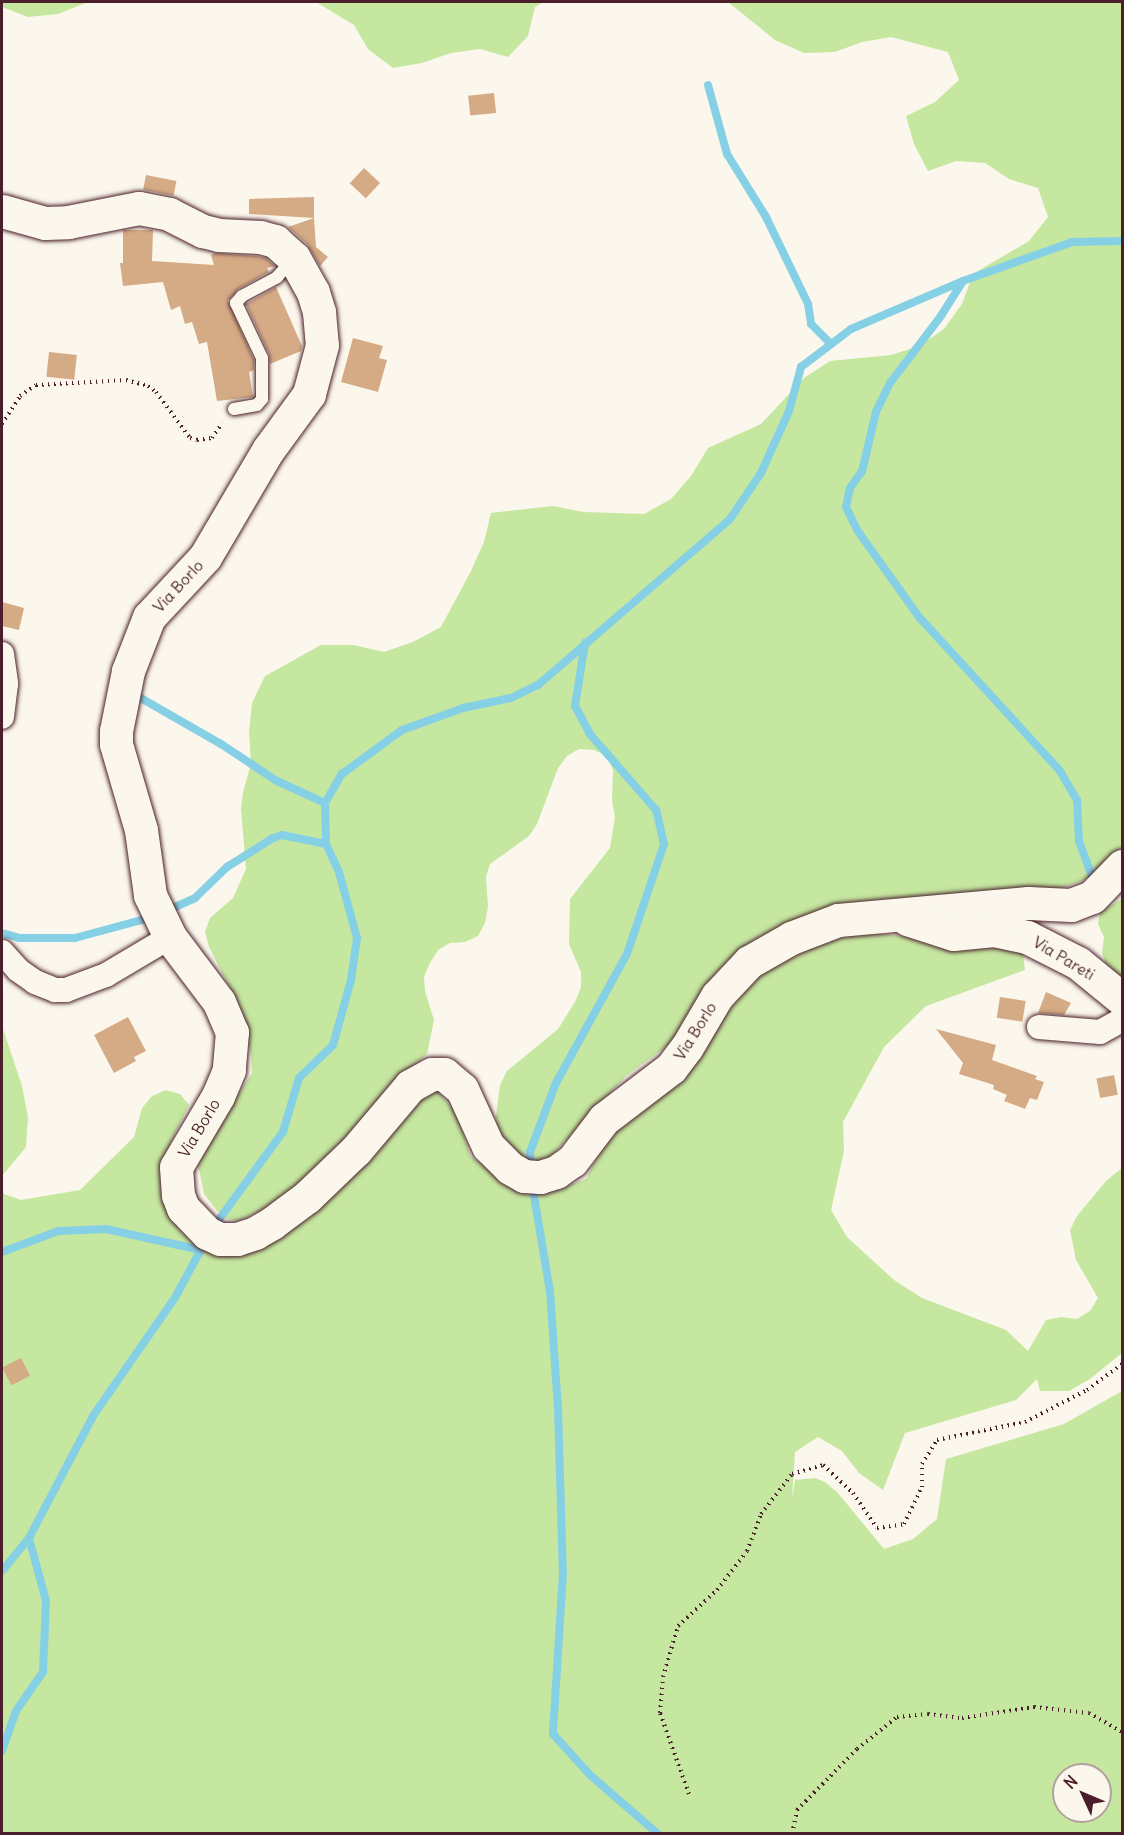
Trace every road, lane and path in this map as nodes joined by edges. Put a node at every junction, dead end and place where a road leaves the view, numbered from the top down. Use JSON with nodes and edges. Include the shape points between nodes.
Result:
{"nodes":[{"id":1,"x":2,"y":211,"type":"edge"},
{"id":2,"x":294,"y":258,"type":"junction"},
{"id":3,"x":234,"y":409,"type":"joint"},
{"id":4,"x":2,"y":424,"type":"edge"},
{"id":5,"x":2,"y":654,"type":"edge"},
{"id":6,"x":2,"y":717,"type":"edge"},
{"id":7,"x":1122,"y":866,"type":"edge"},
{"id":8,"x":894,"y":915,"type":"junction"},
{"id":9,"x":170,"y":937,"type":"junction"},
{"id":10,"x":2,"y":952,"type":"edge"},
{"id":11,"x":1122,"y":999,"type":"edge"},
{"id":12,"x":1122,"y":1020,"type":"edge"},
{"id":13,"x":1039,"y":1027,"type":"dead end"},
{"id":14,"x":1122,"y":1364,"type":"edge"},
{"id":15,"x":1122,"y":1732,"type":"edge"},
{"id":16,"x":688,"y":1794,"type":"dead end"},
{"id":17,"x":792,"y":1833,"type":"edge"}],
"edges":[{"from":1,"to":2,"type":"main road","name":"Via Borlo","via":[[45,223],[139,208],[154,210],[219,235],[275,241]]},
{"from":2,"to":3,"type":"lane","via":[[277,277],[236,303],[262,358],[262,399],[256,405]]},
{"from":2,"to":9,"type":"main road","name":"Via Borlo","via":[[313,291],[322,328],[322,345],[309,394],[268,450],[204,557],[149,617],[122,691],[116,744],[141,830],[150,895]]},
{"from":3,"to":4,"type":"path","via":[[212,438],[196,440],[185,434],[156,392],[138,382],[36,385],[20,396]]},
{"from":5,"to":6,"type":"street","via":[[6,684]]},
{"from":7,"to":8,"type":"main road","name":"Via Borlo","via":[[1092,897],[1071,905],[1028,903]]},
{"from":8,"to":9,"type":"main road","name":"Via Borlo","via":[[838,920],[791,938],[749,962],[717,996],[671,1068],[604,1119],[572,1161],[556,1172],[524,1176],[510,1168],[488,1146],[462,1089],[444,1074],[432,1074],[410,1086],[356,1150],[307,1197],[272,1223],[237,1239],[220,1239],[207,1233],[183,1208],[178,1195],[176,1167],[229,1070],[232,1032],[219,1002]]},
{"from":8,"to":11,"type":"main road","name":"Via Pareti","via":[[953,934],[994,930],[1027,937],[1078,963]]},
{"from":9,"to":10,"type":"street","via":[[106,975],[66,990],[35,982]]},
{"from":12,"to":13,"type":"street","via":[[1100,1032]]},
{"from":14,"to":16,"type":"path","via":[[1087,1390],[1025,1422],[937,1440],[922,1464],[922,1487],[904,1524],[877,1528],[854,1493],[823,1465],[792,1474],[761,1514],[747,1551],[717,1590],[678,1626],[663,1677],[660,1713]]},
{"from":15,"to":17,"type":"path","via":[[1089,1713],[1034,1707],[962,1718],[928,1714],[897,1717],[857,1749],[797,1810]]}]}
